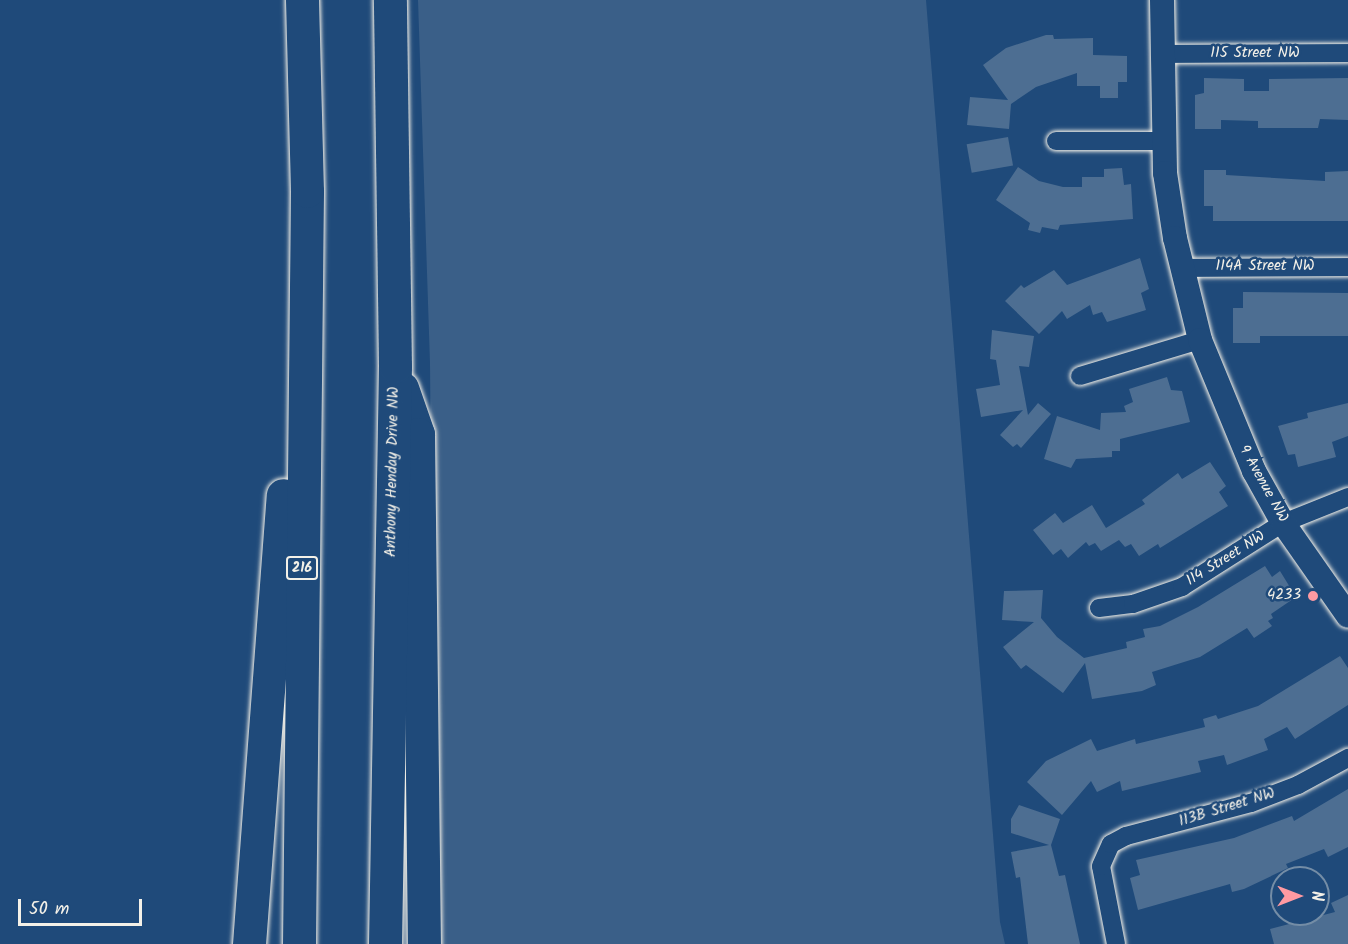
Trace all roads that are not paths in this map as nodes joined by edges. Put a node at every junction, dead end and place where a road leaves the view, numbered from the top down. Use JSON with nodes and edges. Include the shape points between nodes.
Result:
{"nodes":[{"id":1,"x":302,"y":0,"type":"edge"},
{"id":2,"x":390,"y":0,"type":"edge"},
{"id":3,"x":1162,"y":0,"type":"edge"},
{"id":4,"x":1348,"y":53,"type":"edge"},
{"id":5,"x":1162,"y":54,"type":"junction"},
{"id":6,"x":1056,"y":141,"type":"dead end"},
{"id":7,"x":1163,"y":141,"type":"junction"},
{"id":8,"x":307,"y":191,"type":"junction"},
{"id":9,"x":1348,"y":267,"type":"edge"},
{"id":10,"x":1181,"y":268,"type":"junction"},
{"id":11,"x":1200,"y":340,"type":"junction"},
{"id":12,"x":394,"y":366,"type":"junction"},
{"id":13,"x":1080,"y":376,"type":"dead end"},
{"id":14,"x":1348,"y":497,"type":"edge"},
{"id":15,"x":1283,"y":523,"type":"junction"},
{"id":16,"x":1099,"y":609,"type":"dead end"},
{"id":17,"x":1348,"y":616,"type":"edge"},
{"id":18,"x":1348,"y":758,"type":"edge"},
{"id":19,"x":249,"y":944,"type":"edge"},
{"id":20,"x":299,"y":944,"type":"edge"},
{"id":21,"x":385,"y":944,"type":"edge"},
{"id":22,"x":424,"y":944,"type":"edge"},
{"id":23,"x":1116,"y":944,"type":"edge"}],
"edges":[{"from":1,"to":8,"type":"highway","number":"216"},
{"from":2,"to":12,"type":"highway","name":"Anthony Henday Drive NW"},
{"from":3,"to":5,"type":"street","name":"9 Avenue NW"},
{"from":4,"to":5,"type":"street","name":"115 Street NW"},
{"from":5,"to":7,"type":"street","name":"9 Avenue NW"},
{"from":6,"to":7,"type":"street"},
{"from":7,"to":10,"type":"street","name":"9 Avenue NW"},
{"from":8,"to":19,"type":"highway"},
{"from":8,"to":20,"type":"highway","number":"216"},
{"from":9,"to":10,"type":"street","name":"114A Street NW"},
{"from":10,"to":11,"type":"street","name":"9 Avenue NW"},
{"from":11,"to":13,"type":"street"},
{"from":11,"to":15,"type":"street","name":"9 Avenue NW","via":[[1234,431]]},
{"from":12,"to":21,"type":"highway","name":"Anthony Henday Drive NW"},
{"from":12,"to":22,"type":"highway","via":[[418,434]]},
{"from":14,"to":15,"type":"street","name":"114 Street NW"},
{"from":15,"to":16,"type":"street","name":"114 Street NW","via":[[1182,587],[1133,604]]},
{"from":15,"to":17,"type":"street","name":"9 Avenue NW"},
{"from":18,"to":23,"type":"street","name":"113B Street NW","via":[[1273,795],[1126,836],[1105,851],[1101,875]]}]}
